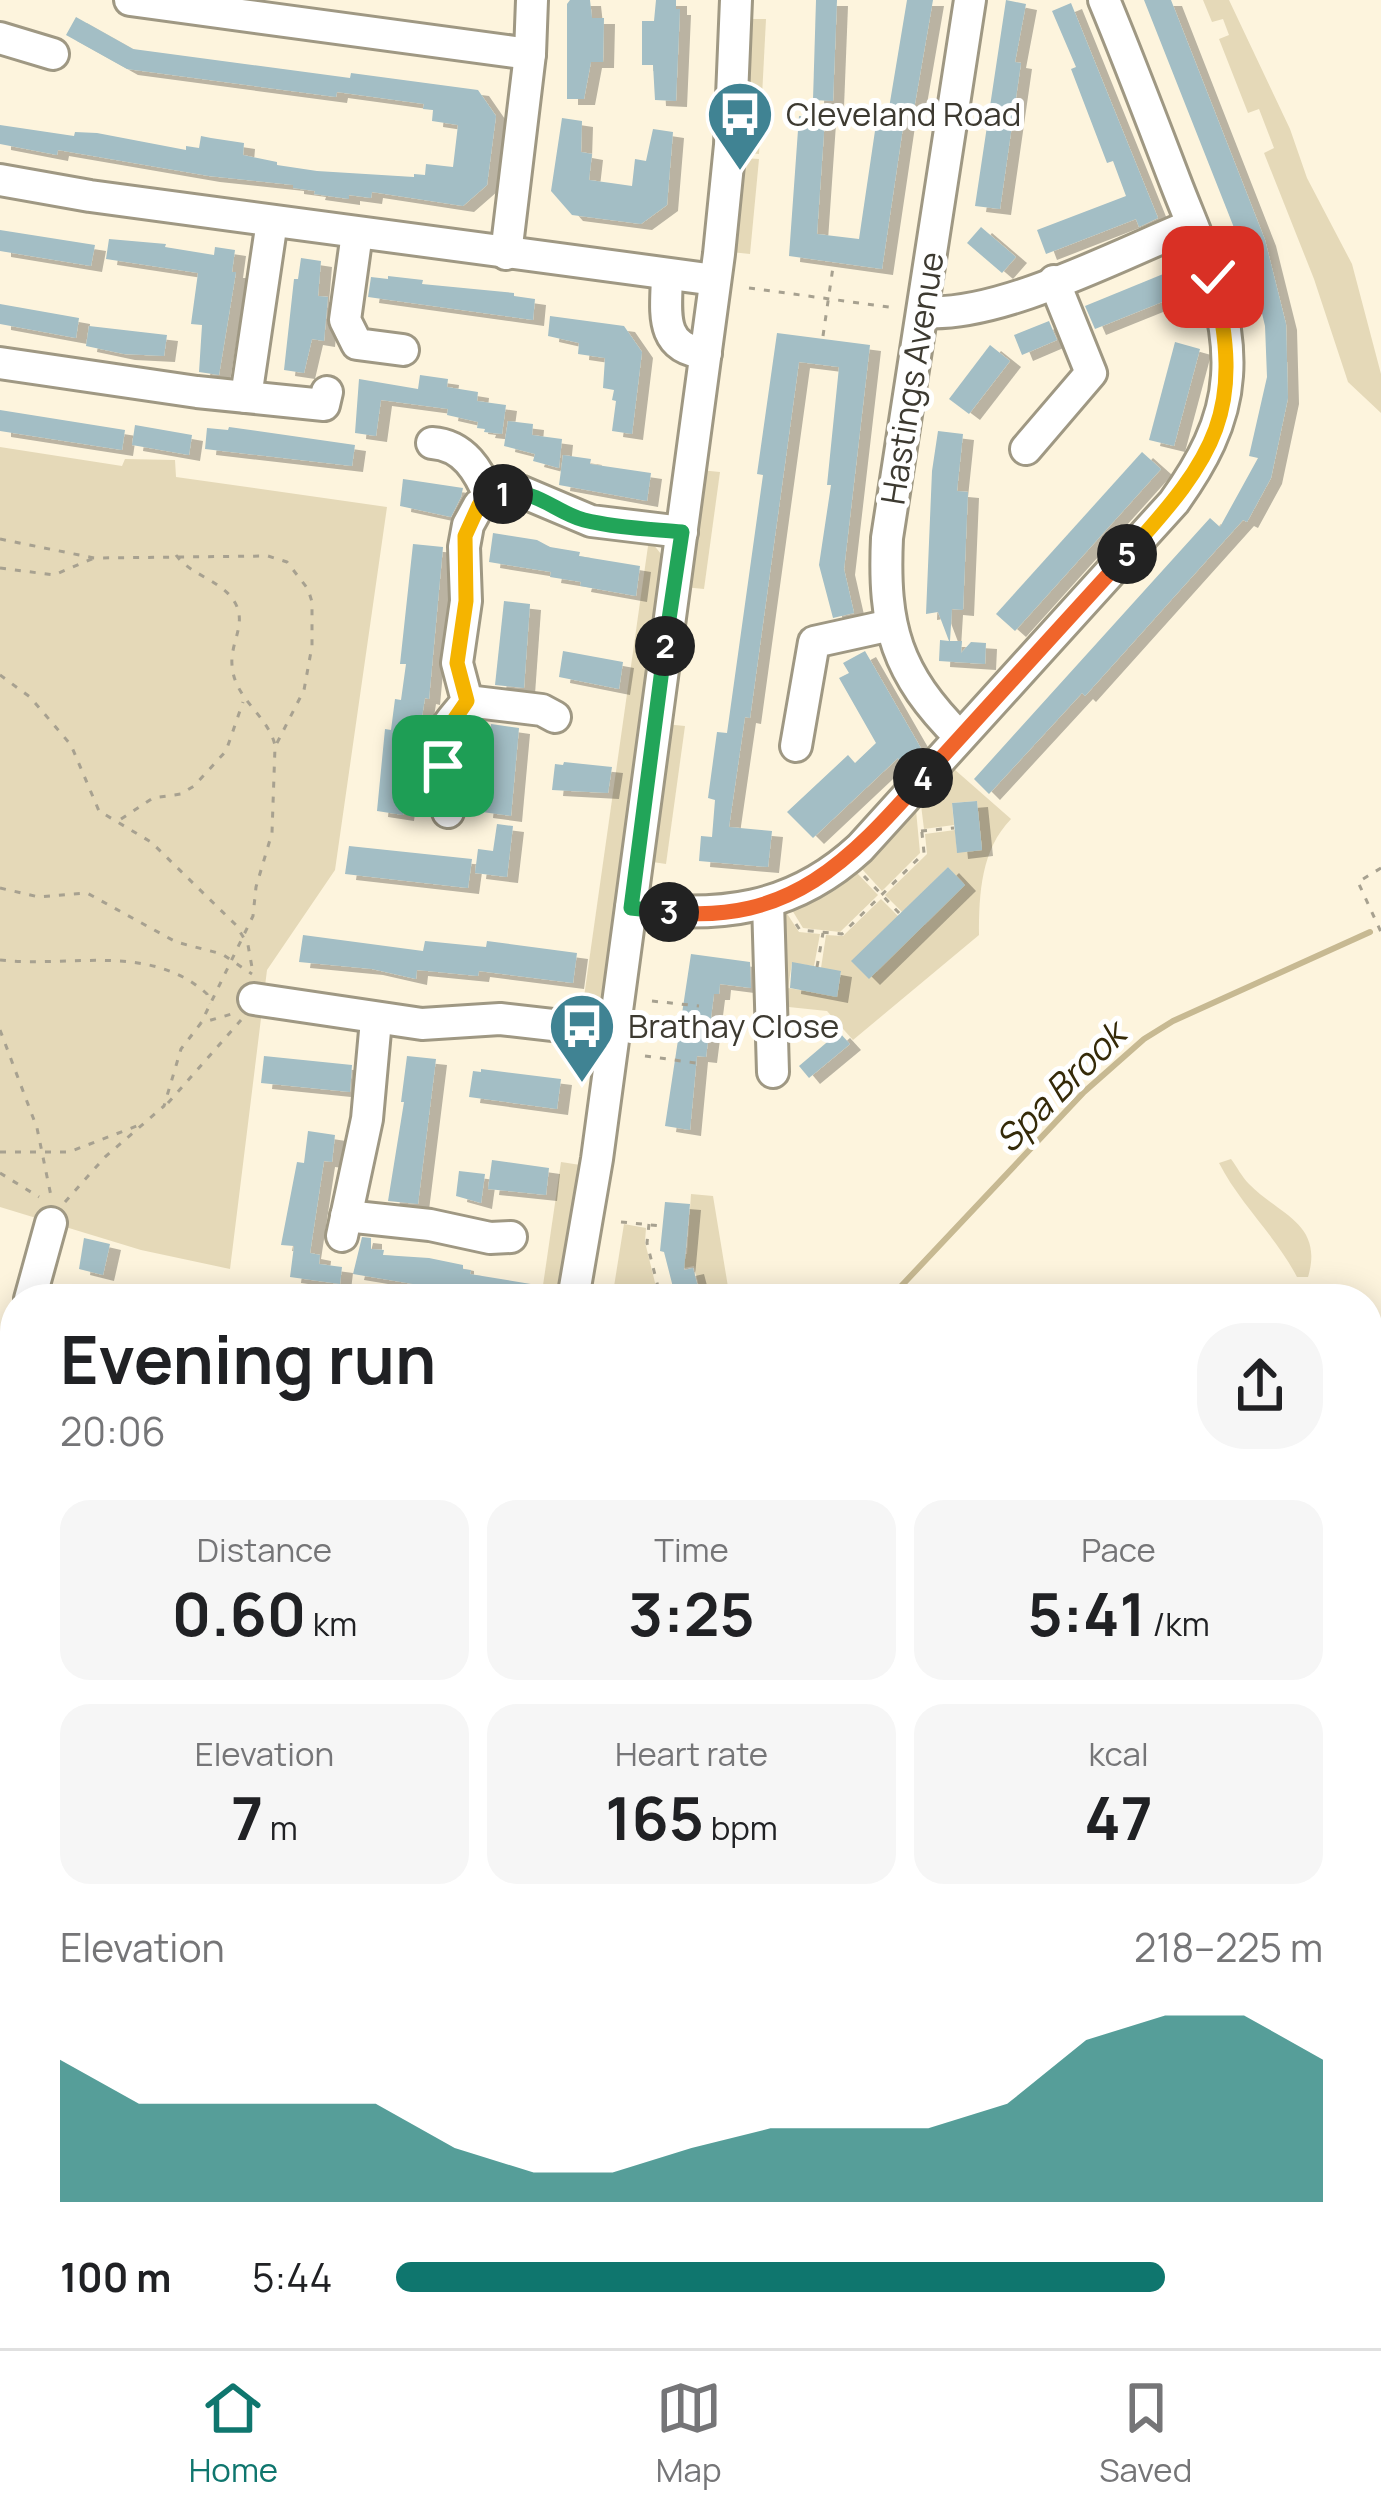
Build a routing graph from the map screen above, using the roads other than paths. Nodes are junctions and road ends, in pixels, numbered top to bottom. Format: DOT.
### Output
graph roads {
  1 [pos="130,0"];
  2 [pos="532,0"];
  3 [pos="736,0"];
  4 [pos="970,0"];
  5 [pos="1104,0"];
  6 [pos="0,38"];
  7 [pos="52,54"];
  8 [pos="530,54"];
  9 [pos="0,180"];
  10 [pos="272,221"];
  11 [pos="1192,225"];
  12 [pos="357,233"];
  13 [pos="506,254"];
  14 [pos="667,276"];
  15 [pos="716,280"];
  16 [pos="1054,281"];
  17 [pos="923,312"];
  18 [pos="403,350"];
  19 [pos="706,353"];
  20 [pos="0,362"];
  21 [pos="327,392"];
  22 [pos="246,397"];
  23 [pos="427,444"];
  24 [pos="1026,449"];
  25 [pos="490,498"];
  26 [pos="682,532"];
  27 [pos="891,625"];
  28 [pos="467,701"];
  29 [pos="555,717"];
  30 [pos="960,737"];
  31 [pos="796,746"];
  32 [pos="448,817"];
  33 [pos="774,900"];
  34 [pos="631,908"];
  35 [pos="266,996"];
  36 [pos="376,1020"];
  37 [pos="614,1032"];
  38 [pos="772,1072"];
  39 [pos="52,1219"];
  40 [pos="514,1235"];
  41 [pos="34,1284"];
  42 [pos="576,1284"];
  1 -- 8 [label="street"];
  2 -- 8 [label="street"];
  3 -- 15 [label="street"];
  4 -- 17 [label="street, Hastings Avenue"];
  5 -- 11 [label="street"];
  6 -- 7 [label="street"];
  8 -- 13 [label="street"];
  9 -- 10 [label="street"];
  10 -- 12 [label="street"];
  10 -- 22 [label="street"];
  11 -- 16 [label="street"];
  11 -- 30 [label="street"];
  12 -- 13 [label="street"];
  12 -- 18 [label="street"];
  13 -- 14 [label="street"];
  14 -- 15 [label="street"];
  14 -- 19 [label="street"];
  15 -- 19 [label="street"];
  16 -- 17 [label="street"];
  16 -- 24 [label="street"];
  17 -- 27 [label="street, Hastings Avenue"];
  19 -- 26 [label="street"];
  20 -- 22 [label="street"];
  21 -- 22 [label="street"];
  23 -- 25 [label="street"];
  25 -- 26 [label="street"];
  25 -- 28 [label="street"];
  26 -- 34 [label="street"];
  27 -- 30 [label="street, Hastings Avenue"];
  27 -- 31 [label="street"];
  28 -- 29 [label="street"];
  28 -- 32 [label="street"];
  30 -- 33 [label="street"];
  33 -- 34 [label="street"];
  33 -- 38 [label="street"];
  34 -- 37 [label="street"];
  35 -- 36 [label="street"];
  36 -- 37 [label="street"];
  36 -- 40 [label="street"];
  37 -- 42 [label="street"];
  39 -- 41 [label="street"];
}
